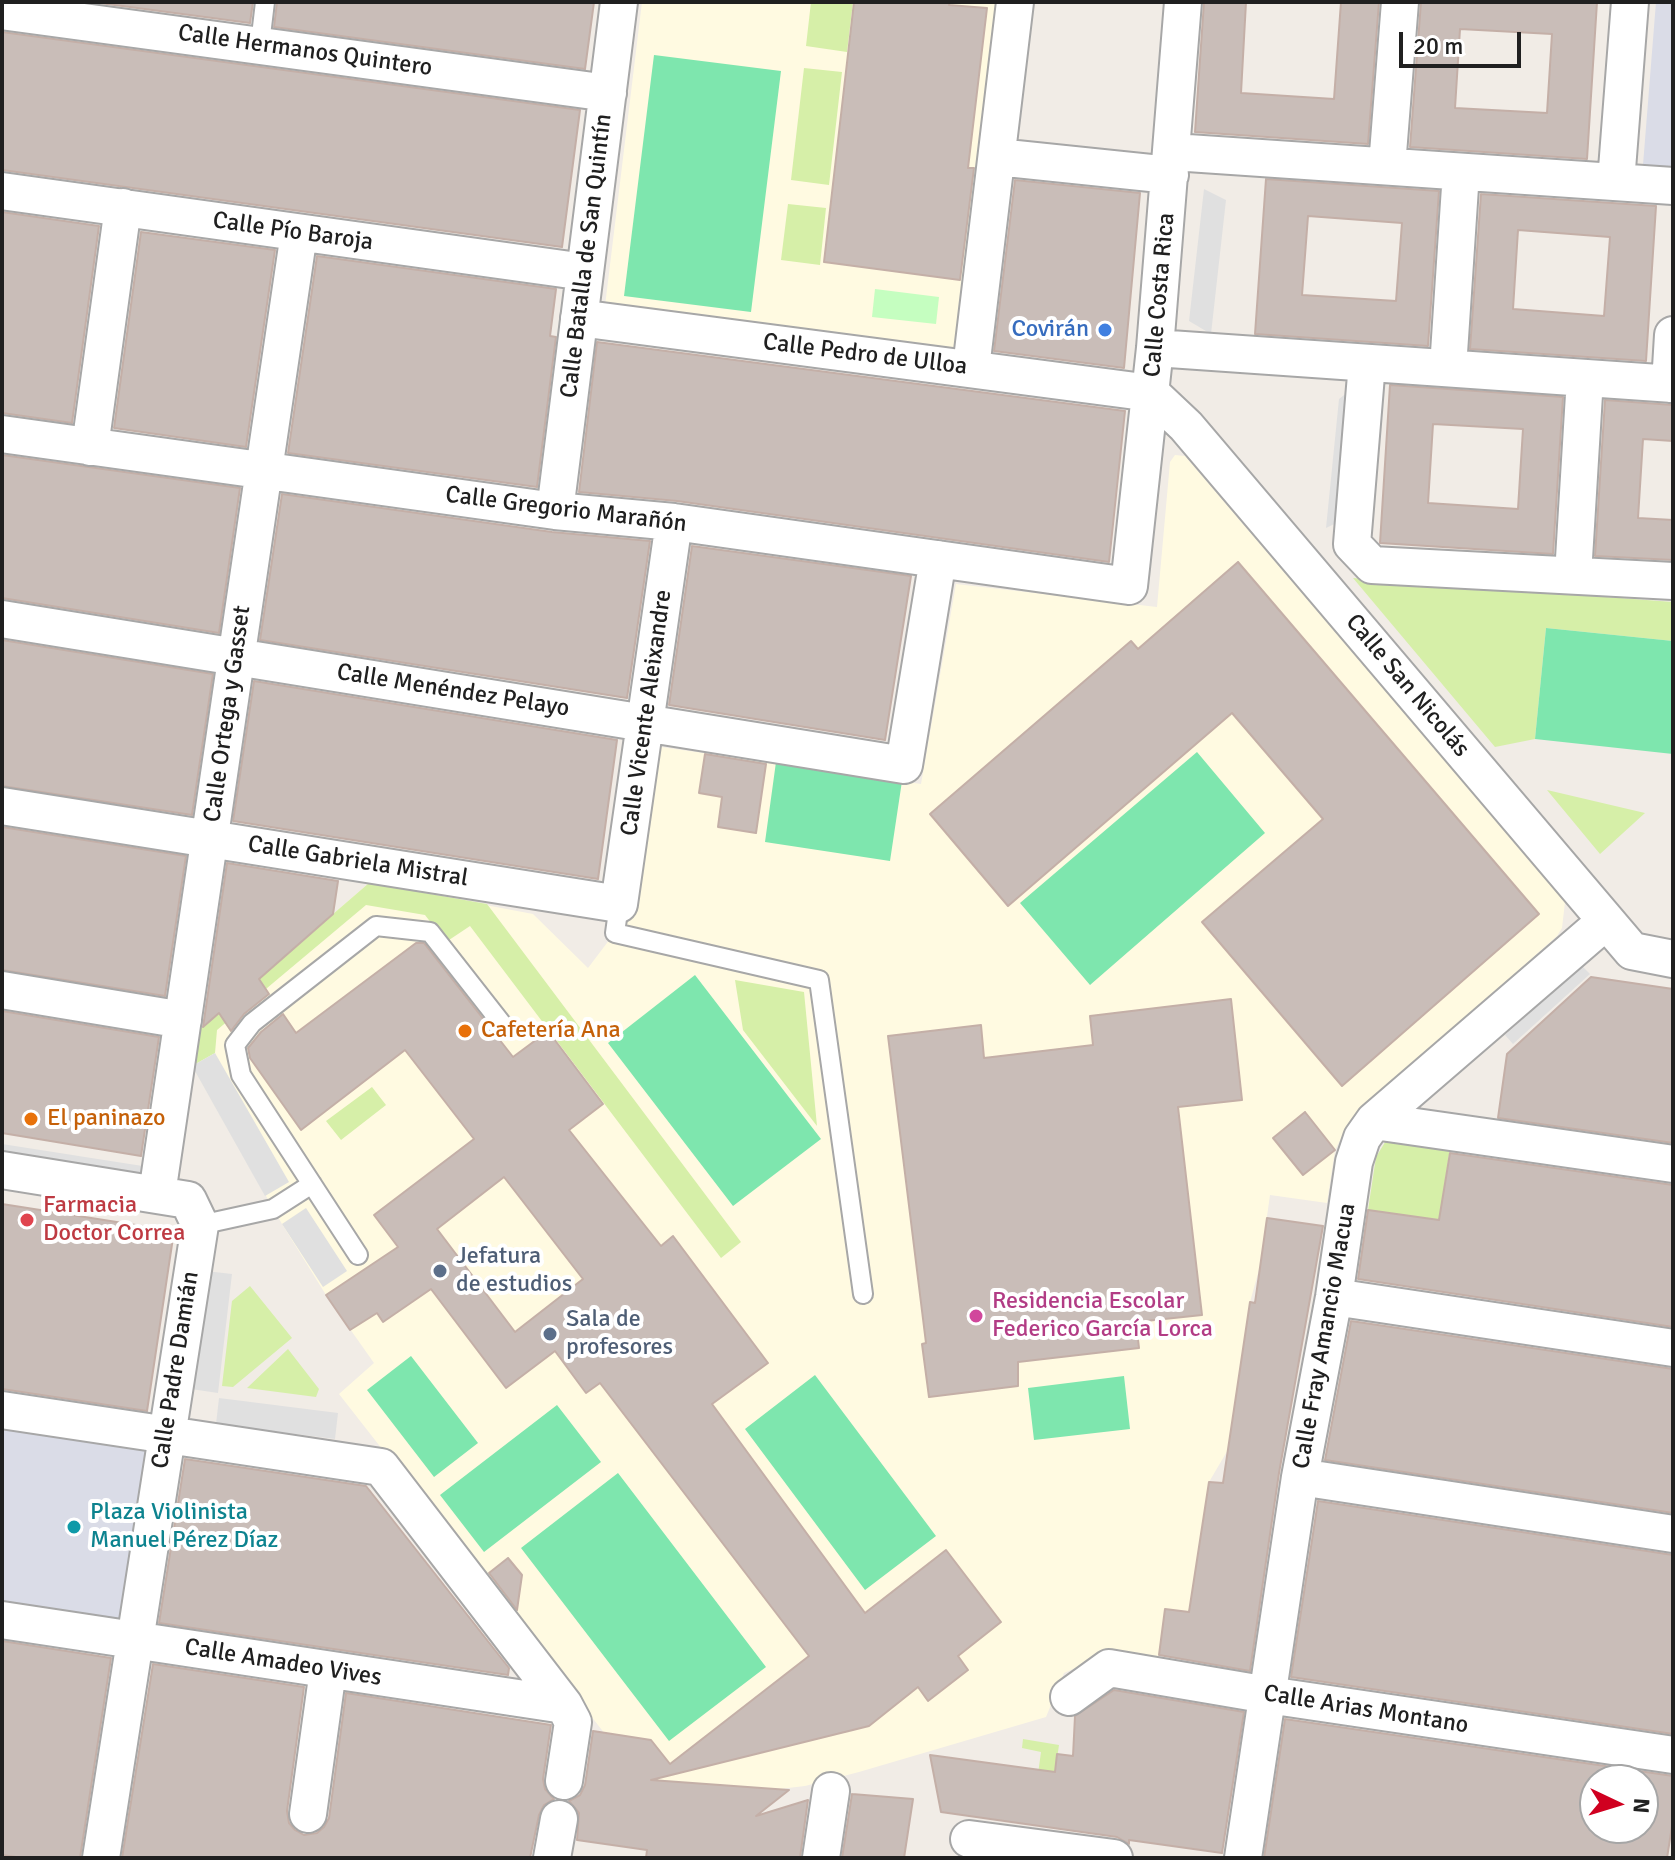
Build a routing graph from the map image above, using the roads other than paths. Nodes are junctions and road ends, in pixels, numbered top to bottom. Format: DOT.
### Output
graph roads {
  1 [pos="265,2"];
  2 [pos="619,2"];
  3 [pos="1015,2"];
  4 [pos="1183,2"];
  5 [pos="1400,2"];
  6 [pos="1630,2"];
  7 [pos="2,11"];
  8 [pos="260,44"];
  9 [pos="608,93"];
  10 [pos="997,157"];
  11 [pos="1172,164"];
  12 [pos="1387,166"];
  13 [pos="1461,172"];
  14 [pos="1616,182"];
  15 [pos="1673,186"];
  16 [pos="2,191"];
  17 [pos="123,207"];
  18 [pos="299,233"];
  19 [pos="585,272"];
  20 [pos="579,318"];
  21 [pos="1673,335"];
  22 [pos="1155,348"];
  23 [pos="1367,363"];
  24 [pos="971,368"];
  25 [pos="1448,368"];
  26 [pos="1585,378"];
  27 [pos="1671,384"];
  28 [pos="1151,393"];
  29 [pos="2,434"];
  30 [pos="90,447"];
  31 [pos="262,471"];
  32 [pos="555,511"];
  33 [pos="674,522"];
  34 [pos="938,559"];
  35 [pos="1573,575"];
  36 [pos="1673,581"];
  37 [pos="1129,586"];
  38 [pos="2,619"];
  39 [pos="237,656"];
  40 [pos="646,721"];
  41 [pos="2,806"];
  42 [pos="210,838"];
  43 [pos="619,904"];
  44 [pos="1606,921"];
  45 [pos="1673,959"];
  46 [pos="2,990"];
  47 [pos="183,1020"];
  48 [pos="506,1029"];
  49 [pos="1374,1121"];
  50 [pos="1673,1164"];
  51 [pos="2,1170"];
  52 [pos="312,1184"];
  53 [pos="157,1194"];
  54 [pos="200,1225"];
  55 [pos="358,1255"];
  56 [pos="863,1294"];
  57 [pos="1334,1297"];
  58 [pos="1673,1348"];
  59 [pos="2,1410"];
  60 [pos="166,1436"];
  61 [pos="1300,1477"];
  62 [pos="1673,1534"];
  63 [pos="2,1620"];
  64 [pos="134,1640"];
  65 [pos="328,1670"];
  66 [pos="1268,1695"];
  67 [pos="1069,1697"];
  68 [pos="564,1705"];
  69 [pos="1673,1755"];
  70 [pos="564,1781"];
  71 [pos="831,1791"];
  72 [pos="308,1814"];
  73 [pos="559,1819"];
  74 [pos="969,1839"];
  75 [pos="557,1857"];
  76 [pos="101,1858"];
  77 [pos="821,1858"];
  78 [pos="1114,1858"];
  79 [pos="1243,1858"];
  1 -- 8 [label="lane"];
  2 -- 9 [label="street, Calle Batalla de San Quintín"];
  3 -- 10 [label="street"];
  4 -- 11 [label="street, Calle Costa Rica"];
  5 -- 12 [label="street"];
  6 -- 14 [label="street"];
  7 -- 8 [label="street, Calle Hermanos Quintero"];
  8 -- 9 [label="street, Calle Hermanos Quintero"];
  9 -- 19 [label="street, Calle Batalla de San Quintín"];
  10 -- 11 [label="street"];
  10 -- 24 [label="street"];
  11 -- 12 [label="street"];
  11 -- 22 [label="street, Calle Costa Rica"];
  12 -- 13 [label="street"];
  13 -- 14 [label="street"];
  13 -- 25 [label="street"];
  14 -- 15 [label="street"];
  16 -- 17 [label="street, Calle Pío Baroja"];
  17 -- 18 [label="street, Calle Pío Baroja"];
  17 -- 30 [label="street"];
  18 -- 19 [label="street, Calle Pío Baroja"];
  18 -- 31 [label="street, Calle Ortega y Gasset"];
  19 -- 20 [label="street, Calle Batalla de San Quintín"];
  20 -- 24 [label="street, Calle Pedro de Ulloa"];
  20 -- 32 [label="street, Calle Batalla de San Quintín"];
  21 -- 27 [label="street"];
  22 -- 23 [label="street"];
  22 -- 28 [label="street, Calle Costa Rica"];
  23 -- 25 [label="street"];
  23 -- 35 [label="street"];
  24 -- 28 [label="street, Calle Pedro de Ulloa"];
  25 -- 26 [label="street"];
  26 -- 27 [label="street"];
  26 -- 35 [label="street"];
  28 -- 37 [label="street, Calle Costa Rica"];
  28 -- 44 [label="street, Calle San Nicolás"];
  29 -- 30 [label="street, Calle Gregorio Marañón"];
  30 -- 31 [label="street, Calle Gregorio Marañón"];
  31 -- 32 [label="street, Calle Gregorio Marañón"];
  31 -- 39 [label="street, Calle Ortega y Gasset"];
  32 -- 33 [label="street, Calle Gregorio Marañón"];
  33 -- 34 [label="street, Calle Gregorio Marañón"];
  33 -- 40 [label="street, Calle Vicente Aleixandre"];
  34 -- 37 [label="street, Calle Gregorio Marañón"];
  34 -- 40 [label="street, Calle Menéndez Pelayo"];
  35 -- 36 [label="street"];
  38 -- 39 [label="street, Calle Menéndez Pelayo"];
  39 -- 40 [label="street, Calle Menéndez Pelayo"];
  39 -- 42 [label="street, Calle Ortega y Gasset"];
  40 -- 43 [label="street, Calle Vicente Aleixandre"];
  41 -- 42 [label="street, Calle Gabriela Mistral"];
  42 -- 43 [label="street, Calle Gabriela Mistral"];
  42 -- 47 [label="street, Calle Ortega y Gasset"];
  43 -- 56 [label="lane"];
  44 -- 45 [label="street, Calle San Nicolás"];
  44 -- 49 [label="street, Calle Fray Amancio Macua"];
  46 -- 47 [label="street"];
  47 -- 53 [label="street, Calle Ortega y Gasset"];
  48 -- 52 [label="lane"];
  49 -- 50 [label="street"];
  49 -- 57 [label="street, Calle Fray Amancio Macua"];
  51 -- 53 [label="street"];
  52 -- 54 [label="lane"];
  52 -- 55 [label="lane"];
  53 -- 54 [label="street"];
  54 -- 60 [label="street, Calle Padre Damián"];
  57 -- 58 [label="street"];
  57 -- 61 [label="street, Calle Fray Amancio Macua"];
  59 -- 60 [label="street"];
  60 -- 64 [label="street, Calle Padre Damián"];
  60 -- 68 [label="street"];
  61 -- 62 [label="street"];
  61 -- 66 [label="street, Calle Fray Amancio Macua"];
  63 -- 64 [label="street, Calle Amadeo Vives"];
  64 -- 65 [label="street, Calle Amadeo Vives"];
  64 -- 76 [label="street, Calle Padre Damián"];
  65 -- 68 [label="street, Calle Amadeo Vives"];
  65 -- 72 [label="street"];
  66 -- 67 [label="street, Calle Arias Montano"];
  66 -- 69 [label="street, Calle Arias Montano"];
  66 -- 79 [label="street, Calle Fray Amancio Macua"];
  68 -- 70 [label="street"];
  71 -- 77 [label="street"];
  73 -- 75 [label="street"];
  74 -- 78 [label="street"];
}
